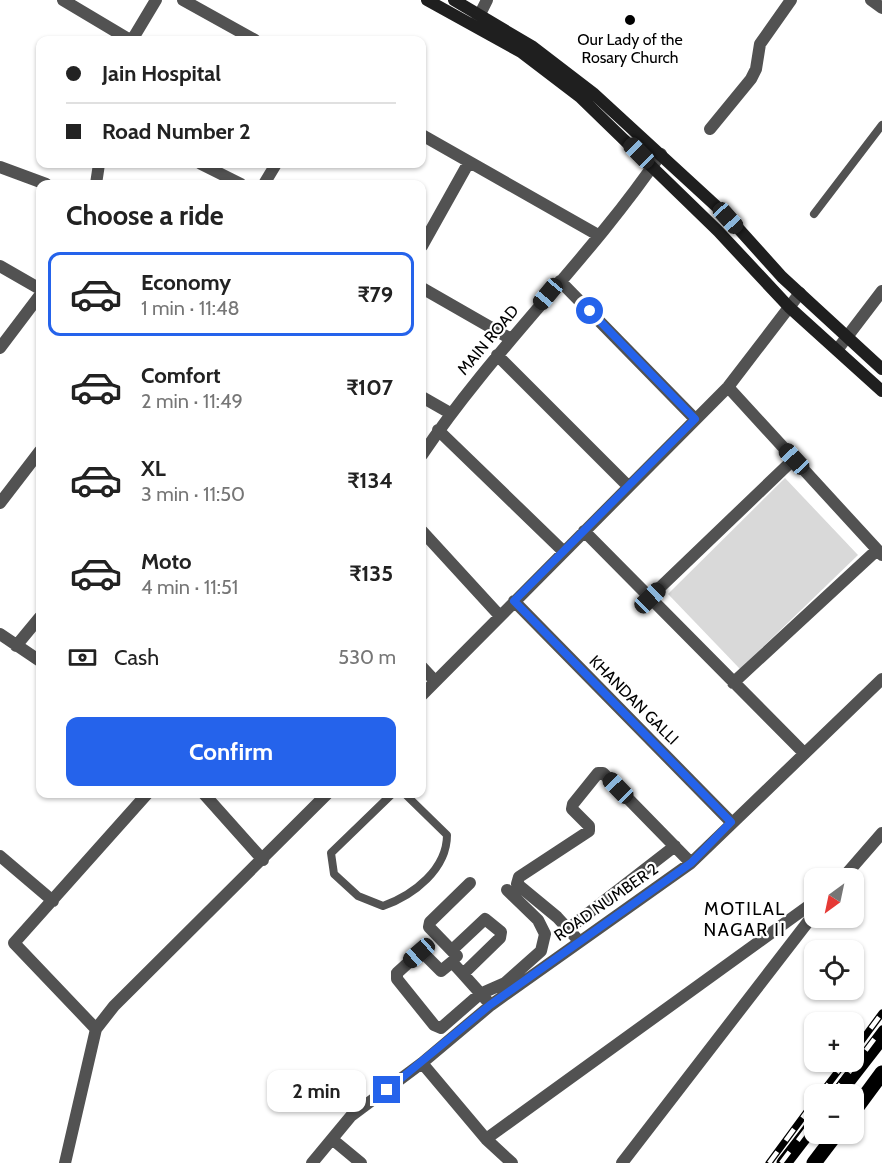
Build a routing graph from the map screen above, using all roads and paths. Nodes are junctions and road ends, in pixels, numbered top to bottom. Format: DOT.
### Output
graph roads {
  1 [pos="63,0"];
  2 [pos="156,0"];
  3 [pos="183,0"];
  4 [pos="427,0"];
  5 [pos="453,0"];
  6 [pos="487,0"];
  7 [pos="791,0"];
  8 [pos="871,0"];
  9 [pos="882,8"];
  10 [pos="477,20"];
  11 [pos="124,36"];
  12 [pos="134,36"];
  13 [pos="248,36"];
  14 [pos="882,125"];
  15 [pos="710,129"];
  16 [pos="426,137"];
  17 [pos="661,154"];
  18 [pos="469,162"];
  19 [pos="652,166"];
  20 [pos="0,167"];
  21 [pos="209,168"];
  22 [pos="36,180"];
  23 [pos="232,180"];
  24 [pos="814,214"];
  25 [pos="598,235"];
  26 [pos="426,239"];
  27 [pos="0,266"];
  28 [pos="560,281"];
  29 [pos="36,287"];
  30 [pos="426,290"];
  31 [pos="882,291"];
  32 [pos="800,293"];
  33 [pos="36,301"];
  34 [pos="789,306"];
  35 [pos="848,337"];
  36 [pos="511,339"];
  37 [pos="0,348"];
  38 [pos="837,350"];
  39 [pos="497,355"];
  40 [pos="882,369"];
  41 [pos="728,387"];
  42 [pos="882,391"];
  43 [pos="426,399"];
  44 [pos="450,413"];
  45 [pos="695,419"];
  46 [pos="438,430"];
  47 [pos="426,449"];
  48 [pos="36,456"];
  49 [pos="794,459"];
  50 [pos="628,486"];
  51 [pos="0,503"];
  52 [pos="584,531"];
  53 [pos="426,535"];
  54 [pos="563,551"];
  55 [pos="880,552"];
  56 [pos="650,598"];
  57 [pos="514,601"];
  58 [pos="500,615"];
  59 [pos="36,622"];
  60 [pos="0,634"];
  61 [pos="16,646"];
  62 [pos="36,658"];
  63 [pos="426,671"];
  64 [pos="435,681"];
  65 [pos="733,682"];
  66 [pos="881,683"];
  67 [pos="426,690"];
  68 [pos="804,753"];
  69 [pos="143,798"];
  70 [pos="208,798"];
  71 [pos="323,798"];
  72 [pos="388,798"];
  73 [pos="409,798"];
  74 [pos="731,822"];
  75 [pos="882,833"];
  76 [pos="675,846"];
  77 [pos="0,856"];
  78 [pos="263,860"];
  79 [pos="691,863"];
  80 [pos="852,868"];
  81 [pos="470,883"];
  82 [pos="507,890"];
  83 [pos="53,901"];
  84 [pos="804,909"];
  85 [pos="804,927"];
  86 [pos="568,929"];
  87 [pos="579,941"];
  88 [pos="452,956"];
  89 [pos="463,974"];
  90 [pos="480,994"];
  91 [pos="490,1005"];
  92 [pos="96,1029"];
  93 [pos="882,1037"];
  94 [pos="422,1063"];
  95 [pos="882,1073"];
  96 [pos="846,1084"];
  97 [pos="864,1097"];
  98 [pos="804,1137"];
  99 [pos="332,1139"];
  100 [pos="486,1139"];
  101 [pos="828,1144"];
  102 [pos="65,1163"];
  103 [pos="312,1163"];
  104 [pos="361,1163"];
  105 [pos="512,1163"];
  106 [pos="622,1163"];
  107 [pos="784,1163"];
  108 [pos="814,1163"];
  1 -- 11 [label="street"];
  2 -- 12 [label="street"];
  3 -- 13 [label="street"];
  4 -- 10 [label="main road"];
  5 -- 10 [label="main road"];
  6 -- 10 [label="street"];
  7 -- 15 [label="street"];
  8 -- 9 [label="street"];
  10 -- 17 [label="main road"];
  10 -- 19 [label="main road"];
  14 -- 24 [label="lane"];
  16 -- 18 [label="street"];
  17 -- 19 [label="street, MAIN ROAD"];
  17 -- 32 [label="main road"];
  18 -- 25 [label="street"];
  18 -- 26 [label="street"];
  19 -- 25 [label="street, MAIN ROAD"];
  19 -- 34 [label="main road"];
  20 -- 22 [label="street"];
  21 -- 23 [label="street"];
  25 -- 28 [label="street, MAIN ROAD"];
  27 -- 29 [label="street"];
  28 -- 36 [label="street, MAIN ROAD"];
  28 -- 45 [label="street"];
  30 -- 36 [label="street"];
  31 -- 35 [label="street"];
  32 -- 34 [label="street"];
  32 -- 35 [label="main road"];
  33 -- 37 [label="street"];
  34 -- 38 [label="main road"];
  34 -- 41 [label="street"];
  35 -- 38 [label="street"];
  35 -- 40 [label="main road"];
  36 -- 39 [label="street, MAIN ROAD"];
  38 -- 42 [label="main road"];
  39 -- 44 [label="street, MAIN ROAD"];
  39 -- 50 [label="street"];
  41 -- 45 [label="street"];
  41 -- 49 [label="street"];
  43 -- 44 [label="street"];
  44 -- 46 [label="street, MAIN ROAD"];
  45 -- 50 [label="street"];
  46 -- 47 [label="street, MAIN ROAD"];
  46 -- 54 [label="street"];
  48 -- 51 [label="street"];
  49 -- 55 [label="street"];
  49 -- 56 [label="street"];
  50 -- 52 [label="street"];
  52 -- 54 [label="street"];
  52 -- 56 [label="street"];
  53 -- 58 [label="street"];
  54 -- 57 [label="street"];
  55 -- 65 [label="street"];
  56 -- 65 [label="street"];
  57 -- 58 [label="street"];
  57 -- 74 [label="street, KHANDAN GALLI"];
  58 -- 64 [label="street"];
  59 -- 61 [label="street"];
  60 -- 61 [label="street"];
  61 -- 62 [label="street"];
  63 -- 64 [label="street"];
  64 -- 67 [label="street"];
  65 -- 68 [label="street"];
  66 -- 68 [label="street, ROAD NUMBER 2"];
  68 -- 74 [label="street, ROAD NUMBER 2"];
  69 -- 83 [label="street"];
  70 -- 78 [label="street"];
  71 -- 78 [label="street"];
  72 -- 73 [label="lane"];
  74 -- 79 [label="street, ROAD NUMBER 2"];
  75 -- 80 [label="street"];
  76 -- 79 [label="street"];
  76 -- 86 [label="street"];
  76 -- 86 [label="street"];
  77 -- 83 [label="street"];
  78 -- 92 [label="street"];
  79 -- 87 [label="street, ROAD NUMBER 2"];
  81 -- 88 [label="street"];
  82 -- 90 [label="street"];
  83 -- 92 [label="street"];
  84 -- 100 [label="street"];
  85 -- 106 [label="street"];
  86 -- 87 [label="street"];
  87 -- 91 [label="street, ROAD NUMBER 2"];
  88 -- 89 [label="street"];
  88 -- 89 [label="street"];
  88 -- 90 [label="street"];
  89 -- 90 [label="street"];
  90 -- 91 [label="street"];
  91 -- 94 [label="street, ROAD NUMBER 2"];
  92 -- 102 [label="street"];
  93 -- 96 [label="main road"];
  94 -- 99 [label="street, ROAD NUMBER 2"];
  94 -- 100 [label="street"];
  95 -- 97 [label="main road"];
  98 -- 107 [label="main road"];
  99 -- 103 [label="street, ROAD NUMBER 2"];
  99 -- 104 [label="street"];
  100 -- 105 [label="street"];
  101 -- 108 [label="main road"];
}
